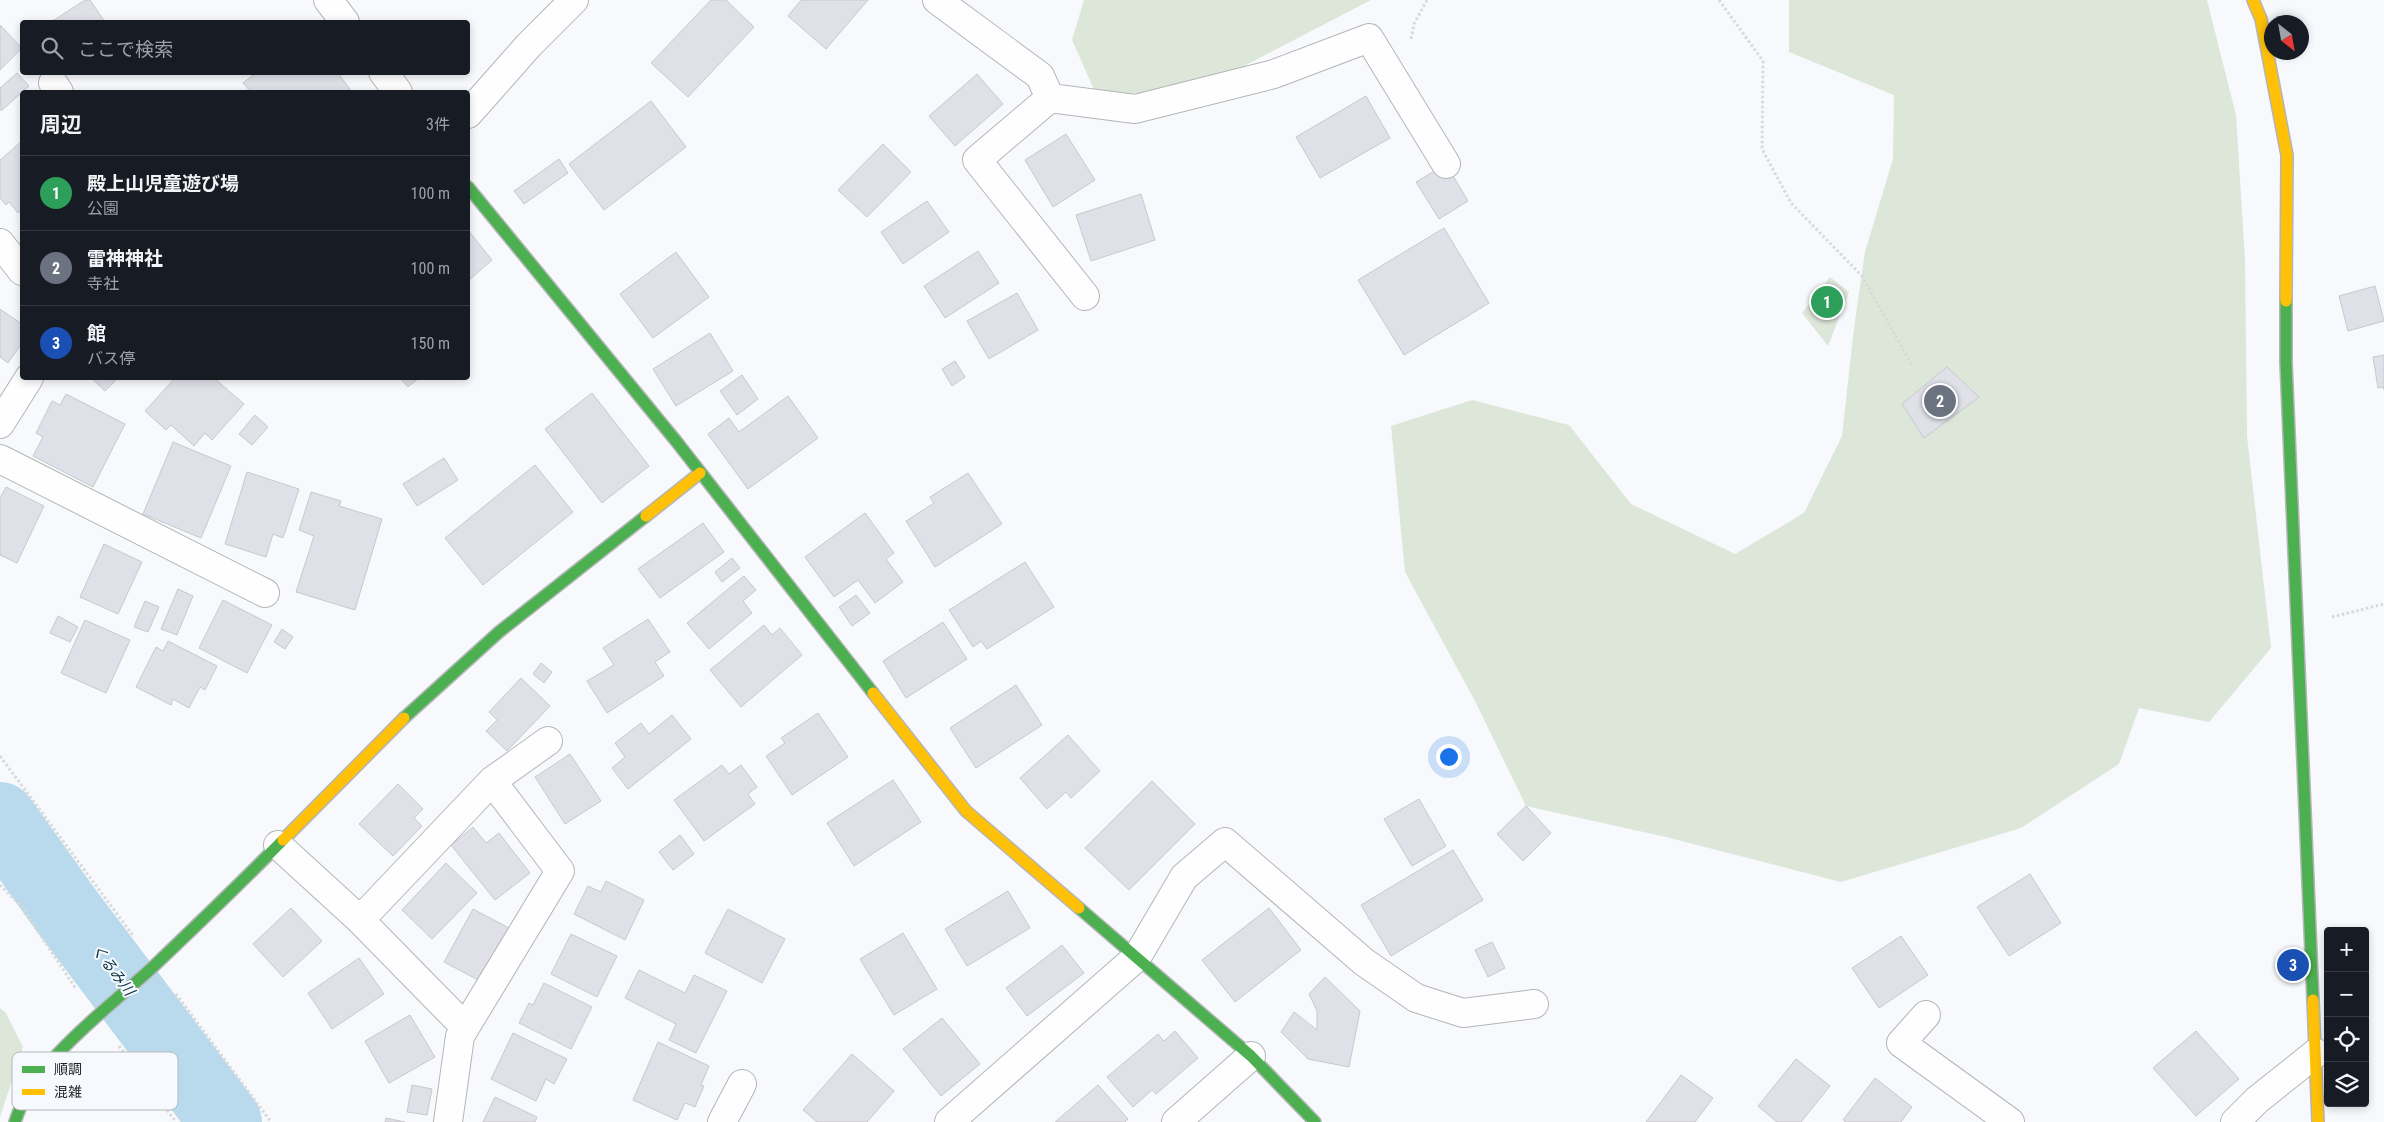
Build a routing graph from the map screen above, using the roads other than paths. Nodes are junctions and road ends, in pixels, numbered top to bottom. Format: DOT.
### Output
graph roads {
  1 [pos="328,0"];
  2 [pos="574,0"];
  3 [pos="937,0"];
  4 [pos="2253,0"];
  5 [pos="343,20"];
  6 [pos="1050,98"];
  7 [pos="470,112"];
  8 [pos="1446,164"];
  9 [pos="470,189"];
  10 [pos="0,243"];
  11 [pos="20,268"];
  12 [pos="1085,296"];
  13 [pos="28,380"];
  14 [pos="0,424"];
  15 [pos="0,459"];
  16 [pos="700,472"];
  17 [pos="266,593"];
  18 [pos="548,741"];
  19 [pos="492,781"];
  20 [pos="278,845"];
  21 [pos="360,920"];
  22 [pos="1137,957"];
  23 [pos="1534,1004"];
  24 [pos="1926,1015"];
  25 [pos="465,1027"];
  26 [pos="60,1052"];
  27 [pos="2316,1053"];
  28 [pos="1251,1056"];
  29 [pos="742,1084"];
  30 [pos="19,1110"];
  31 [pos="15,1122"];
  32 [pos="448,1122"];
  33 [pos="722,1122"];
  34 [pos="950,1122"];
  35 [pos="1176,1122"];
  36 [pos="1315,1122"];
  37 [pos="2010,1122"];
  38 [pos="2235,1122"];
  39 [pos="2318,1122"];
  1 -- 5 [label="street"];
  2 -- 7 [label="street"];
  3 -- 6 [label="street"];
  4 -- 27 [label="street"];
  6 -- 8 [label="street"];
  6 -- 12 [label="street"];
  9 -- 16 [label="street"];
  10 -- 11 [label="street"];
  13 -- 14 [label="street"];
  15 -- 17 [label="street"];
  16 -- 20 [label="street"];
  16 -- 22 [label="street"];
  18 -- 19 [label="street"];
  19 -- 21 [label="street"];
  19 -- 25 [label="street"];
  20 -- 21 [label="street"];
  20 -- 26 [label="street"];
  21 -- 25 [label="street"];
  22 -- 23 [label="street"];
  22 -- 28 [label="street"];
  22 -- 34 [label="street"];
  24 -- 37 [label="street"];
  25 -- 32 [label="street"];
  27 -- 38 [label="street"];
  27 -- 39 [label="street"];
  28 -- 35 [label="street"];
  28 -- 36 [label="street"];
  29 -- 33 [label="street"];
  30 -- 31 [label="street"];
}
